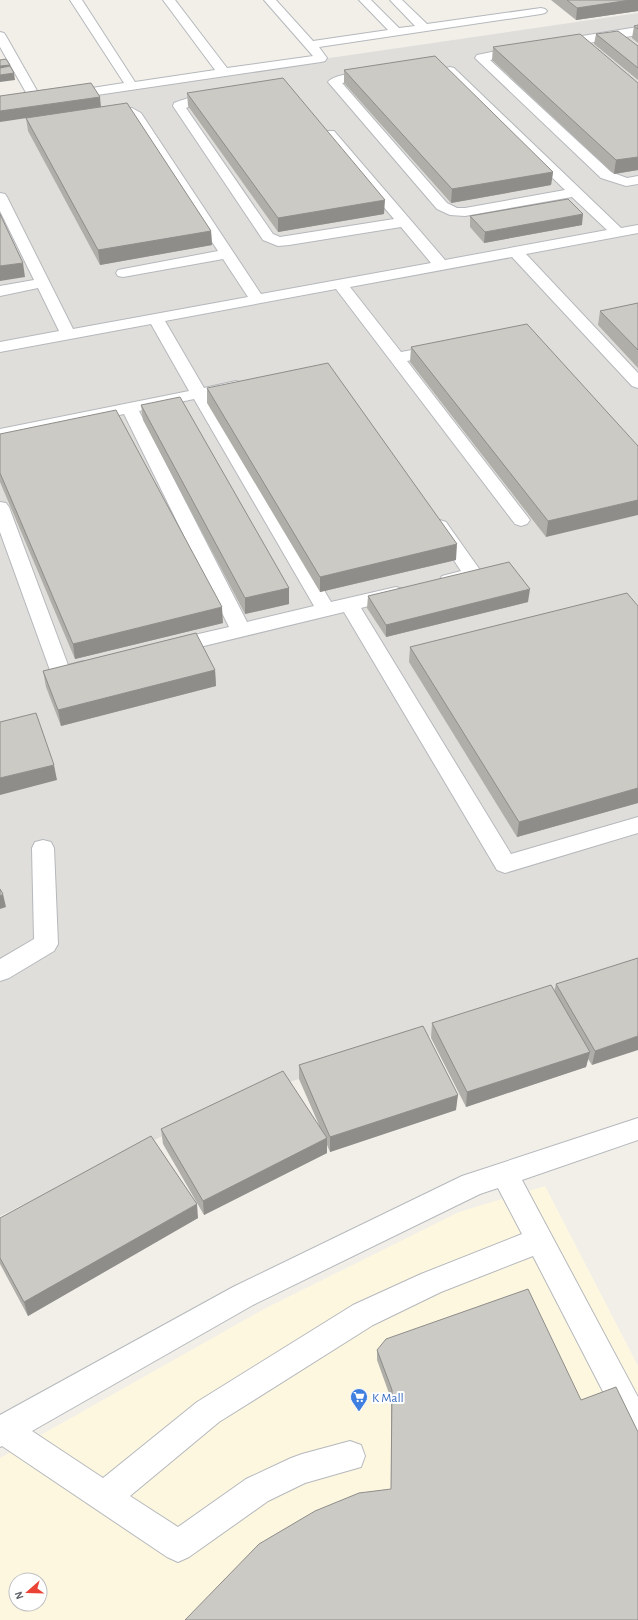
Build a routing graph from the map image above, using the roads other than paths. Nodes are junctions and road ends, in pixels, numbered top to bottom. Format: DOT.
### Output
graph roads {
  1 [pos="76,0"];
  2 [pos="169,0"];
  3 [pos="270,0"];
  4 [pos="365,0"];
  5 [pos="396,0"];
  6 [pos="498,5"];
  7 [pos="541,11"];
  8 [pos="509,16"];
  9 [pos="424,28"];
  10 [pos="638,31"];
  11 [pos="396,32"];
  12 [pos="620,34"];
  13 [pos="0,36"];
  14 [pos="582,40"];
  15 [pos="632,43"];
  16 [pos="310,45"];
  17 [pos="593,50"];
  18 [pos="5,54"];
  19 [pos="437,66"];
  20 [pos="224,73"];
  21 [pos="385,73"];
  22 [pos="132,86"];
  23 [pos="225,96"];
  24 [pos="113,112"];
  25 [pos="322,125"];
  26 [pos="638,180"];
  27 [pos="575,192"];
  28 [pos="0,197"];
  29 [pos="404,222"];
  30 [pos="638,229"];
  31 [pos="618,233"];
  32 [pos="516,252"];
  33 [pos="228,254"];
  34 [pos="441,265"];
  35 [pos="123,273"];
  36 [pos="42,283"];
  37 [pos="340,284"];
  38 [pos="0,291"];
  39 [pos="257,300"];
  40 [pos="155,318"];
  41 [pos="68,334"];
  42 [pos="0,347"];
  43 [pos="451,348"];
  44 [pos="397,358"];
  45 [pos="253,383"];
  46 [pos="638,383"];
  47 [pos="199,394"];
  48 [pos="129,408"];
  49 [pos="0,434"];
  50 [pos="0,507"];
  51 [pos="429,510"];
  52 [pos="521,520"];
  53 [pos="349,604"];
  54 [pos="326,610"];
  55 [pos="241,630"];
  56 [pos="151,652"];
  57 [pos="98,664"];
  58 [pos="638,825"];
  59 [pos="43,848"];
  60 [pos="0,971"];
  61 [pos="638,1129"];
  62 [pos="506,1174"];
  63 [pos="540,1240"];
  64 [pos="638,1427"];
  65 [pos="2,1431"];
  66 [pos="350,1456"];
  67 [pos="105,1496"];
  1 -- 22 [label="street"];
  2 -- 20 [label="street"];
  3 -- 16 [label="street"];
  4 -- 11 [label="street"];
  5 -- 9 [label="street"];
  6 -- 8 [label="street"];
  7 -- 8 [label="street"];
  8 -- 9 [label="street"];
  9 -- 11 [label="street"];
  10 -- 12 [label="street"];
  11 -- 16 [label="street"];
  12 -- 14 [label="street"];
  12 -- 15 [label="street"];
  13 -- 18 [label="street"];
  14 -- 17 [label="street"];
  14 -- 26 [label="street"];
  16 -- 20 [label="street"];
  18 -- 22 [label="street"];
  19 -- 27 [label="street"];
  20 -- 22 [label="street"];
  21 -- 27 [label="street"];
  23 -- 29 [label="street"];
  24 -- 33 [label="street"];
  25 -- 29 [label="street"];
  27 -- 31 [label="street"];
  28 -- 36 [label="street"];
  29 -- 34 [label="street"];
  30 -- 31 [label="street"];
  31 -- 32 [label="street"];
  32 -- 34 [label="street"];
  32 -- 46 [label="street"];
  33 -- 35 [label="street"];
  33 -- 39 [label="street"];
  34 -- 37 [label="street"];
  36 -- 38 [label="street"];
  36 -- 41 [label="street"];
  37 -- 39 [label="street"];
  37 -- 44 [label="street"];
  39 -- 40 [label="street"];
  40 -- 41 [label="street"];
  40 -- 47 [label="street"];
  41 -- 42 [label="street"];
  43 -- 44 [label="street"];
  44 -- 52 [label="street"];
  45 -- 47 [label="street"];
  47 -- 48 [label="street"];
  47 -- 54 [label="street"];
  48 -- 49 [label="street"];
  48 -- 55 [label="street"];
  50 -- 57 [label="street"];
  51 -- 53 [label="street"];
  53 -- 54 [label="street"];
  53 -- 58 [label="street"];
  54 -- 55 [label="street"];
  55 -- 56 [label="street"];
  59 -- 60 [label="street"];
  61 -- 62 [label="street"];
  62 -- 63 [label="street"];
  62 -- 65 [label="street"];
  63 -- 64 [label="street"];
  63 -- 67 [label="street"];
  65 -- 67 [label="street"];
  66 -- 67 [label="street"];
}
